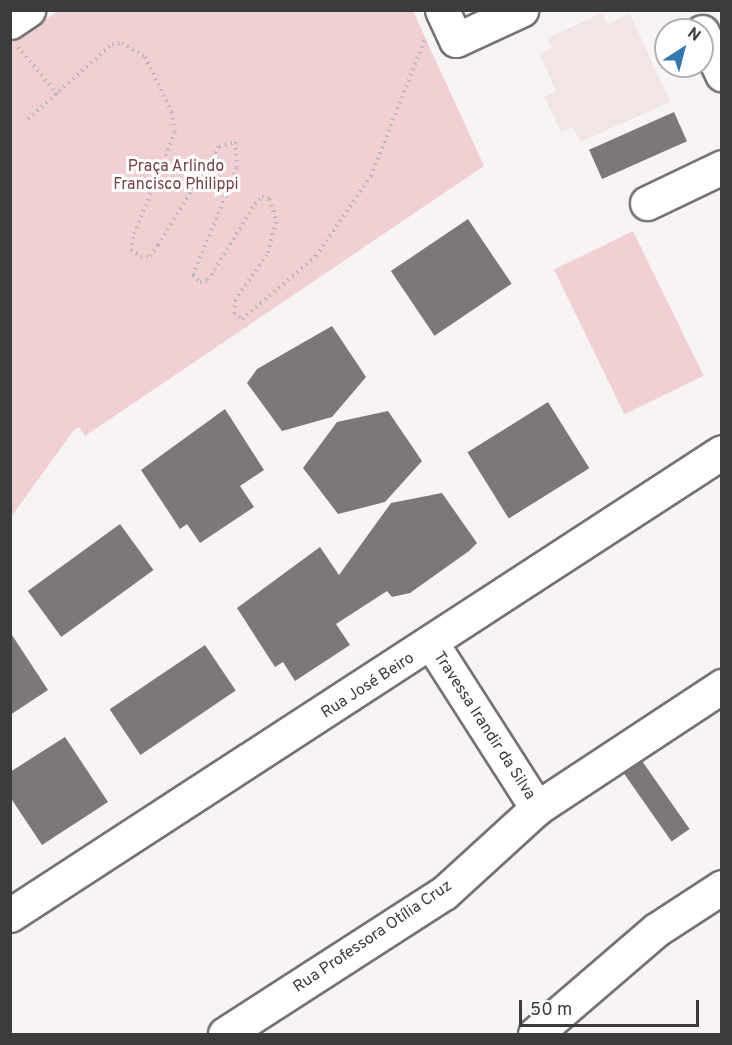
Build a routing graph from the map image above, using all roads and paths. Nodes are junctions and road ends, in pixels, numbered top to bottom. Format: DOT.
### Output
graph roads {
  1 [pos="28,10"];
  2 [pos="521,10"];
  3 [pos="442,28"];
  4 [pos="12,32"];
  5 [pos="714,58"];
  6 [pos="722,74"];
  7 [pos="58,95"];
  8 [pos="27,119"];
  9 [pos="722,167"];
  10 [pos="647,203"];
  11 [pos="722,452"];
  12 [pos="432,644"];
  13 [pos="722,686"];
  14 [pos="537,808"];
  15 [pos="722,887"];
  16 [pos="10,915"];
  17 [pos="225,1035"];
  18 [pos="535,1035"];
  1 -- 4 [label="street"];
  2 -- 3 [label="street"];
  3 -- 7 [label="path"];
  4 -- 7 [label="path"];
  5 -- 6 [label="street"];
  7 -- 8 [label="path"];
  9 -- 10 [label="street"];
  11 -- 12 [label="street, Rua José Beiro"];
  12 -- 14 [label="street, Travessa Irandir da Silva"];
  12 -- 16 [label="street, Rua José Beiro"];
  13 -- 14 [label="street, Rua Professora Otília Cruz"];
  14 -- 17 [label="street, Rua Professora Otília Cruz"];
  15 -- 18 [label="street"];
}
